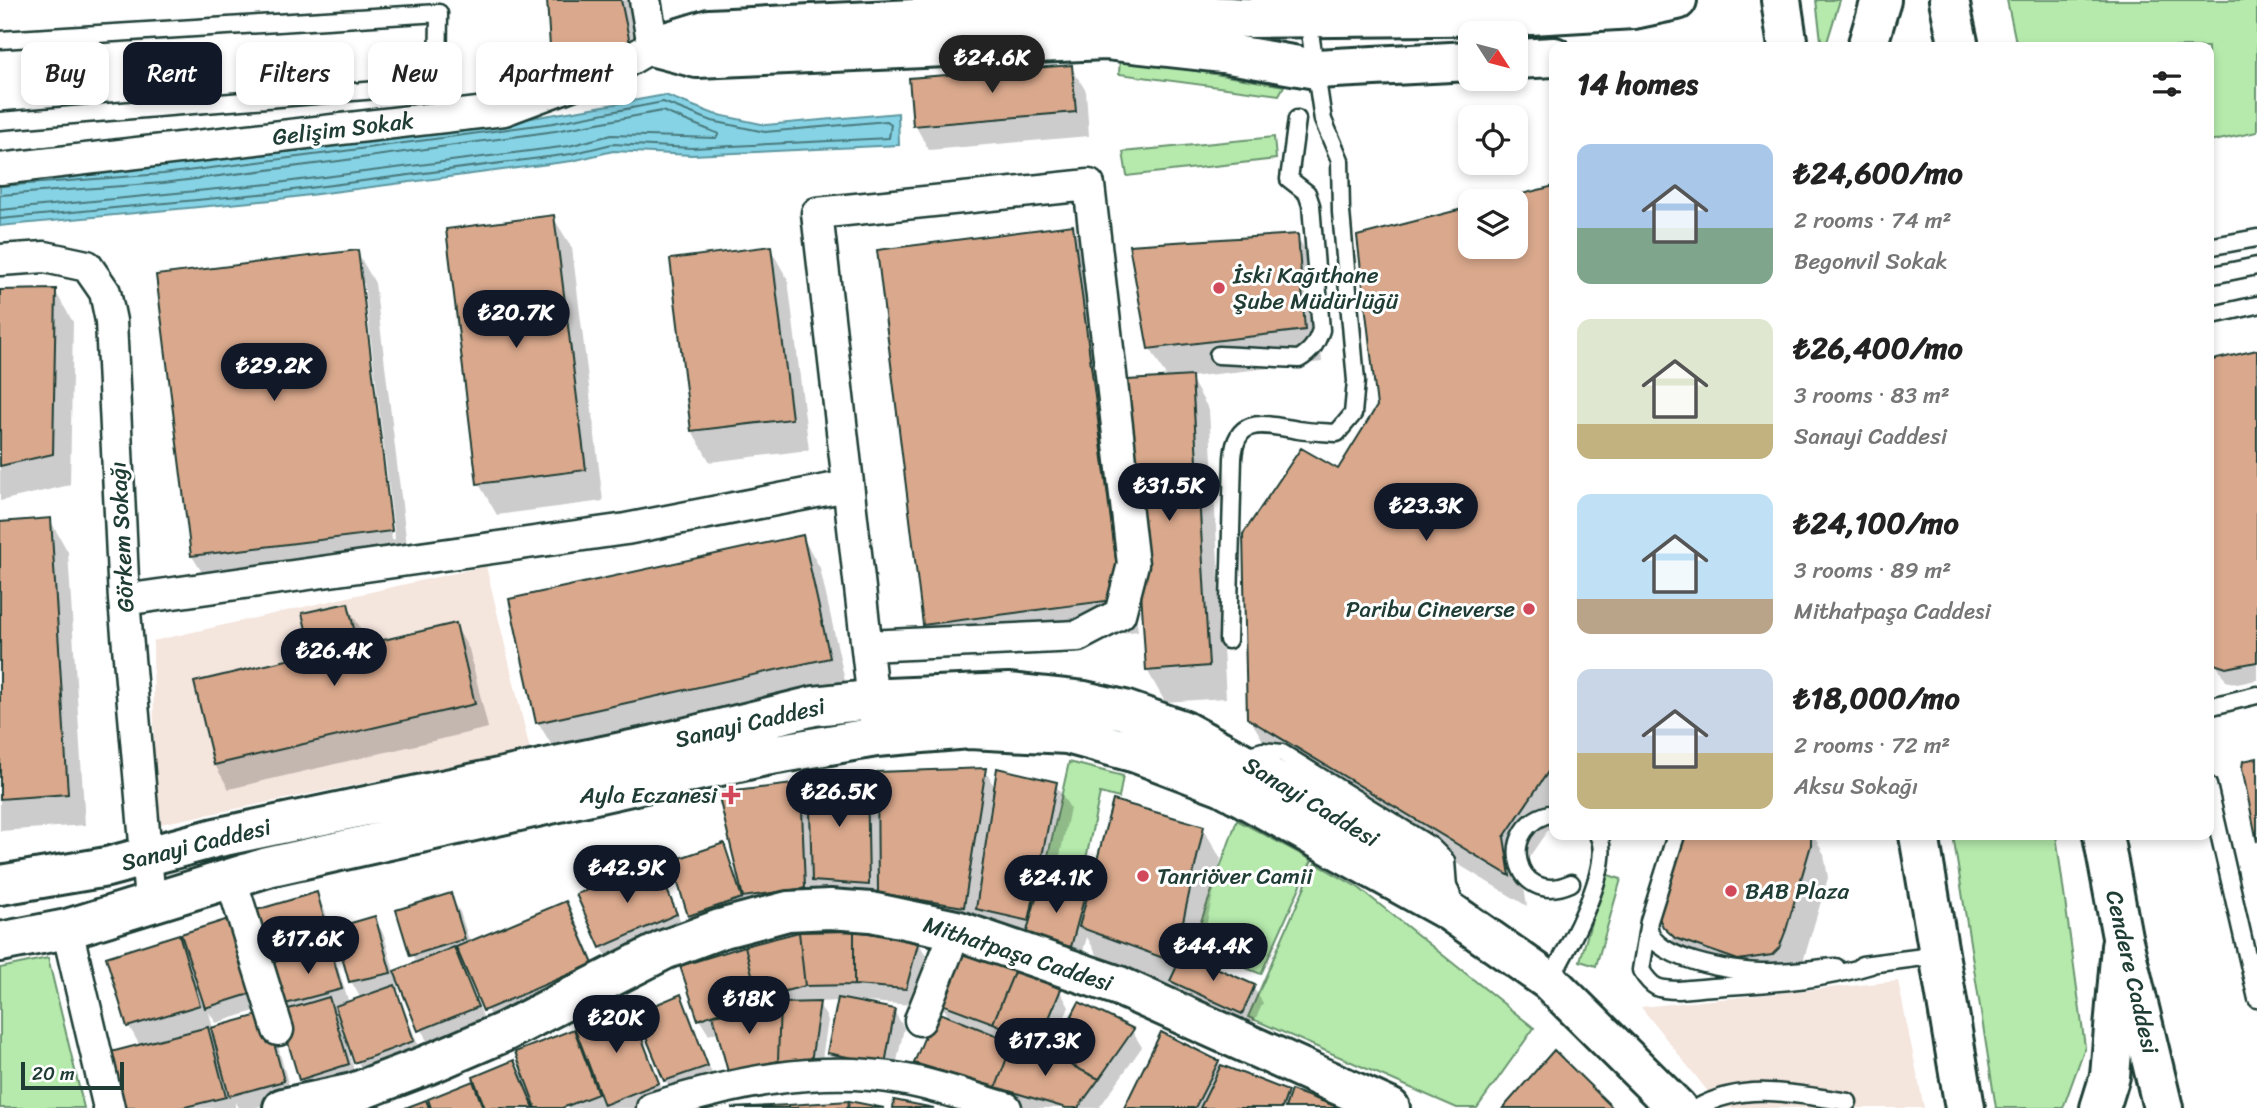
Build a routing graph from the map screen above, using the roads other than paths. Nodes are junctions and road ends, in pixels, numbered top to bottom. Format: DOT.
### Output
graph roads {
  1 [pos="645,0"];
  2 [pos="1677,0"];
  3 [pos="1781,0"];
  4 [pos="1881,0"];
  5 [pos="1949,0"];
  6 [pos="1308,19"];
  7 [pos="934,22"];
  8 [pos="0,26"];
  9 [pos="1787,42"];
  10 [pos="1868,42"];
  11 [pos="1958,42"];
  12 [pos="653,46"];
  13 [pos="1549,57"];
  14 [pos="1528,58"];
  15 [pos="1458,62"];
  16 [pos="1316,69"];
  17 [pos="1297,119"];
  18 [pos="0,121"];
  19 [pos="0,169"];
  20 [pos="2257,239"];
  21 [pos="2214,246"];
  22 [pos="0,260"];
  23 [pos="2257,266"];
  24 [pos="2214,275"];
  25 [pos="2257,305"];
  26 [pos="2214,315"];
  27 [pos="1218,355"];
  28 [pos="847,486"];
  29 [pos="124,600"];
  30 [pos="1228,640"];
  31 [pos="867,646"];
  32 [pos="2257,695"];
  33 [pos="873,699"];
  34 [pos="2214,706"];
  35 [pos="876,737"];
  36 [pos="2214,811"];
  37 [pos="1549,815"];
  38 [pos="1599,840"];
  39 [pos="1674,840"];
  40 [pos="1920,840"];
  41 [pos="2104,840"];
  42 [pos="145,857"];
  43 [pos="231,879"];
  44 [pos="1571,883"];
  45 [pos="0,885"];
  46 [pos="150,901"];
  47 [pos="1449,911"];
  48 [pos="1649,922"];
  49 [pos="67,929"];
  50 [pos="956,930"];
  51 [pos="2122,937"];
  52 [pos="0,942"];
  53 [pos="1672,954"];
  54 [pos="1939,956"];
  55 [pos="1871,965"];
  56 [pos="1549,981"];
  57 [pos="1650,986"];
  58 [pos="2257,999"];
  59 [pos="920,1020"];
  60 [pos="278,1031"];
  61 [pos="1847,1102"];
  62 [pos="109,1108"];
  63 [pos="283,1108"];
  64 [pos="652,1108"];
  65 [pos="1006,1108"];
  66 [pos="1390,1108"];
  67 [pos="1677,1108"];
  68 [pos="1697,1108"];
  69 [pos="1965,1108"];
  70 [pos="2100,1108"];
  71 [pos="2163,1108"];
  1 -- 12 [label="street"];
  2 -- 6 [label="main road, Gelişim Sokak"];
  3 -- 9 [label="main road"];
  4 -- 10 [label="main road"];
  5 -- 11 [label="main road"];
  6 -- 7 [label="main road, Gelişim Sokak"];
  6 -- 16 [label="lane"];
  7 -- 12 [label="main road, Gelişim Sokak"];
  7 -- 16 [label="main road"];
  8 -- 18 [label="lane"];
  12 -- 19 [label="street, Gelişim Sokak"];
  13 -- 14 [label="main road"];
  15 -- 16 [label="main road"];
  16 -- 30 [label="lane"];
  17 -- 27 [label="lane"];
  20 -- 21 [label="lane"];
  22 -- 29 [label="street, Görkem Sokağı"];
  23 -- 24 [label="lane"];
  25 -- 26 [label="lane"];
  28 -- 29 [label="street"];
  28 -- 31 [label="street"];
  28 -- 31 [label="street"];
  29 -- 42 [label="street, Görkem Sokağı"];
  31 -- 33 [label="street"];
  32 -- 34 [label="lane"];
  33 -- 35 [label="street"];
  33 -- 42 [label="main road, Sanayi Caddesi"];
  33 -- 47 [label="main road, Sanayi Caddesi"];
  35 -- 43 [label="main road, Sanayi Caddesi"];
  35 -- 47 [label="main road, Sanayi Caddesi"];
  36 -- 58 [label="lane"];
  37 -- 44 [label="lane"];
  38 -- 56 [label="lane"];
  39 -- 48 [label="lane"];
  40 -- 54 [label="main road"];
  41 -- 51 [label="main road, Cendere Caddesi"];
  42 -- 45 [label="main road, Sanayi Caddesi"];
  42 -- 46 [label="street, Görkem Sokağı"];
  43 -- 46 [label="main road, Sanayi Caddesi"];
  43 -- 60 [label="street"];
  46 -- 49 [label="main road, Sanayi Caddesi"];
  47 -- 56 [label="main road, Sanayi Caddesi"];
  48 -- 53 [label="lane"];
  48 -- 57 [label="lane"];
  49 -- 52 [label="main road, Sanayi Caddesi"];
  49 -- 62 [label="street"];
  50 -- 59 [label="street"];
  50 -- 63 [label="main road, Mithatpaşa Caddesi"];
  50 -- 66 [label="main road, Mithatpaşa Caddesi"];
  51 -- 70 [label="main road"];
  51 -- 71 [label="main road, Cendere Caddesi"];
  53 -- 55 [label="lane"];
  53 -- 57 [label="lane"];
  54 -- 55 [label="lane"];
  54 -- 69 [label="main road"];
  55 -- 57 [label="lane"];
  56 -- 67 [label="main road, Sanayi Caddesi"];
  61 -- 68 [label="lane"];
  64 -- 65 [label="street"];
}
